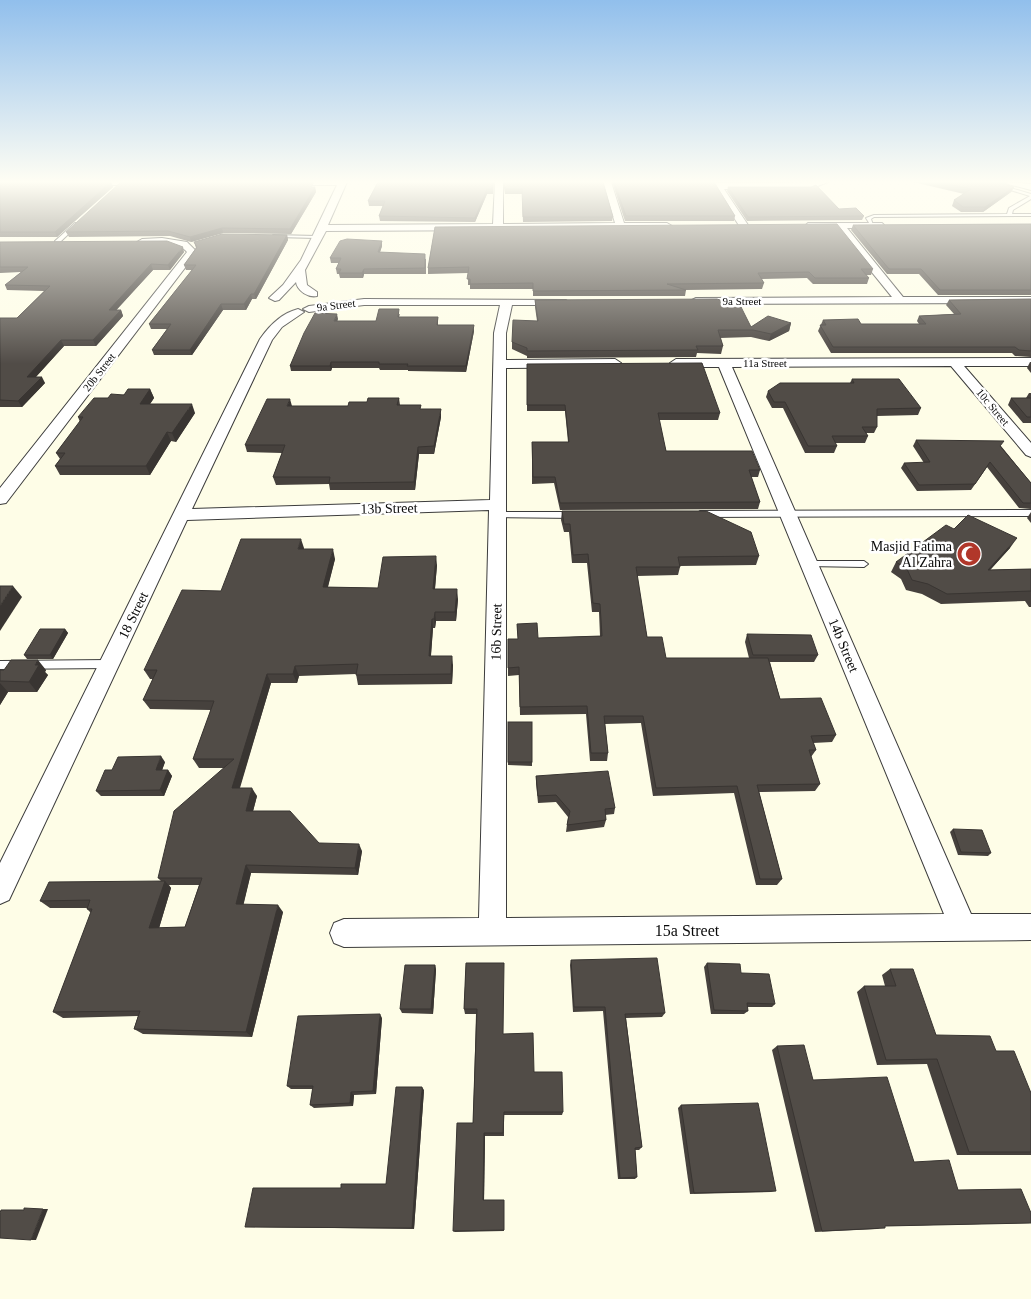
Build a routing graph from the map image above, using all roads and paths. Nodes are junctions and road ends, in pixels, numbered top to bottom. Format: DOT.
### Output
graph roads {
  1 [pos="177,243"];
  2 [pos="314,243"];
  3 [pos="853,243"];
  4 [pos="300,271"];
  5 [pos="315,295"];
  6 [pos="275,298"];
  7 [pos="905,300"];
  8 [pos="1031,300"];
  9 [pos="681,301"];
  10 [pos="364,302"];
  11 [pos="501,302"];
  12 [pos="574,302"];
  13 [pos="304,310"];
  14 [pos="273,314"];
  15 [pos="266,339"];
  16 [pos="954,362"];
  17 [pos="1031,362"];
  18 [pos="626,363"];
  19 [pos="666,363"];
  20 [pos="724,363"];
  21 [pos="499,364"];
  22 [pos="1031,452"];
  23 [pos="0,499"];
  24 [pos="184,509"];
  25 [pos="497,510"];
  26 [pos="1031,513"];
  27 [pos="691,514"];
  28 [pos="788,514"];
  29 [pos="584,515"];
  30 [pos="810,564"];
  31 [pos="864,564"];
  32 [pos="109,664"];
  33 [pos="0,665"];
  34 [pos="0,891"];
  35 [pos="963,927"];
  36 [pos="1031,927"];
  37 [pos="492,931"];
  38 [pos="344,933"];
  1 -- 23 [label="street, 20b Street"];
  2 -- 4 [label="street"];
  3 -- 7 [label="street"];
  4 -- 5 [label="street"];
  4 -- 6 [label="street"];
  5 -- 6 [label="street, 9a Street"];
  5 -- 10 [label="street, 9a Street"];
  5 -- 13 [label="street"];
  6 -- 13 [label="street"];
  7 -- 8 [label="street, 9a Street"];
  7 -- 9 [label="street, 9a Street"];
  10 -- 11 [label="street, 9a Street"];
  10 -- 13 [label="street, 9a Street"];
  11 -- 12 [label="street, 9a Street"];
  11 -- 21 [label="street, 16b Street"];
  13 -- 15 [label="street, 18 Street"];
  14 -- 15 [label="street, 18 Street"];
  15 -- 24 [label="street, 18 Street"];
  16 -- 17 [label="street, 11a Street"];
  16 -- 20 [label="street, 11a Street"];
  16 -- 22 [label="street, 10c Street"];
  18 -- 21 [label="street"];
  19 -- 20 [label="street, 11a Street"];
  20 -- 28 [label="street, 14b Street"];
  21 -- 25 [label="street, 16b Street"];
  24 -- 25 [label="street, 13b Street"];
  24 -- 32 [label="street, 18 Street"];
  25 -- 29 [label="lane"];
  25 -- 37 [label="street, 16b Street"];
  26 -- 28 [label="lane"];
  27 -- 28 [label="lane"];
  28 -- 30 [label="street, 14b Street"];
  30 -- 31 [label="lane"];
  30 -- 35 [label="street, 14b Street"];
  32 -- 33 [label="lane"];
  32 -- 34 [label="street, 18 Street"];
  35 -- 36 [label="street, 15a Street"];
  35 -- 37 [label="street, 15a Street"];
  37 -- 38 [label="street, 15a Street"];
}
